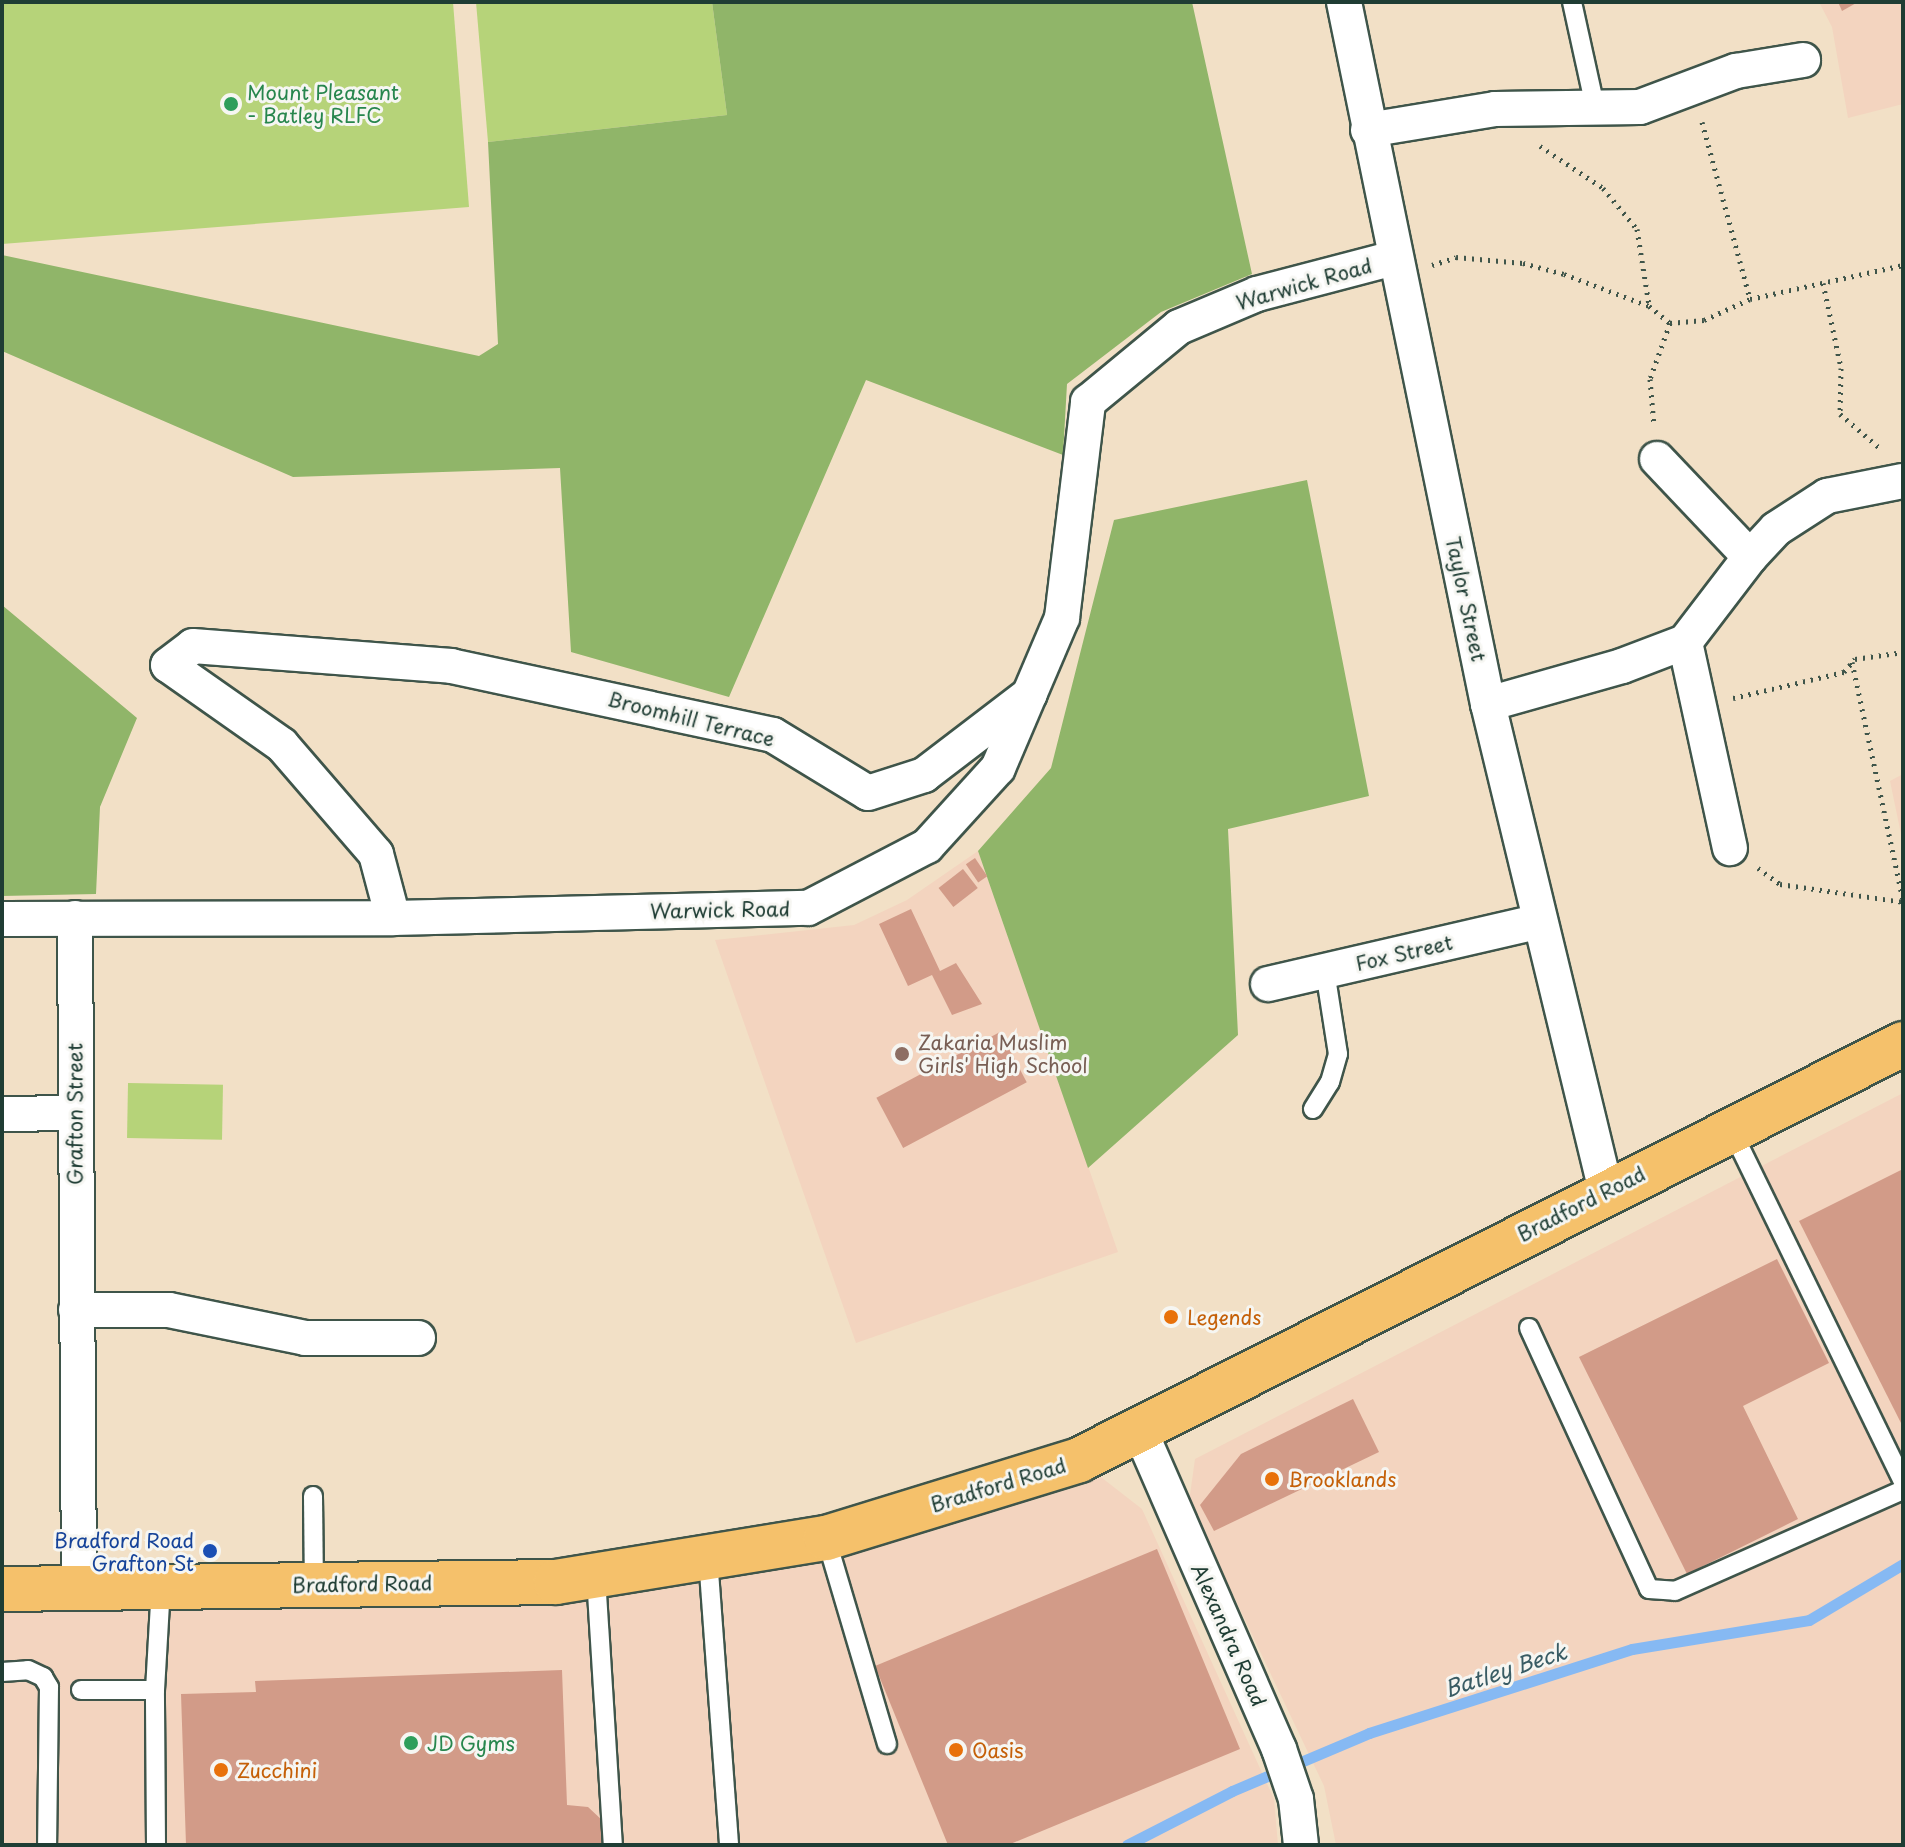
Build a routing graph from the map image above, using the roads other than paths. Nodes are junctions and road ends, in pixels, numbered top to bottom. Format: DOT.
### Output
graph roads {
  1 [pos="1344,2"];
  2 [pos="1572,2"];
  3 [pos="1803,60"];
  4 [pos="1595,107"];
  5 [pos="1368,130"];
  6 [pos="1396,267"];
  7 [pos="1657,459"];
  8 [pos="1898,470"];
  9 [pos="1750,557"];
  10 [pos="1685,642"];
  11 [pos="1033,691"];
  12 [pos="1488,704"];
  13 [pos="1730,848"];
  14 [pos="75,918"];
  15 [pos="393,918"];
  16 [pos="2,919"];
  17 [pos="1540,921"];
  18 [pos="1325,971"];
  19 [pos="1268,984"];
  20 [pos="1903,1044"];
  21 [pos="1313,1109"];
  22 [pos="74,1113"];
  23 [pos="2,1114"];
  24 [pos="1731,1129"];
  25 [pos="1606,1191"];
  26 [pos="76,1310"];
  27 [pos="1529,1328"];
  28 [pos="418,1338"];
  29 [pos="1140,1431"];
  30 [pos="1903,1481"];
  31 [pos="1903,1490"];
  32 [pos="313,1496"];
  33 [pos="826,1538"];
  34 [pos="708,1558"];
  35 [pos="596,1577"];
  36 [pos="314,1585"];
  37 [pos="161,1586"];
  38 [pos="2,1589"];
  39 [pos="79,1589"];
  40 [pos="2,1672"];
  41 [pos="81,1690"];
  42 [pos="155,1690"];
  43 [pos="887,1744"];
  44 [pos="47,1845"];
  45 [pos="156,1845"];
  46 [pos="613,1845"];
  47 [pos="729,1845"];
  48 [pos="1301,1845"];
  1 -- 5 [label="street, Taylor Street"];
  2 -- 4 [label="lane"];
  3 -- 4 [label="street"];
  4 -- 5 [label="street"];
  5 -- 6 [label="street, Taylor Street"];
  6 -- 11 [label="street, Warwick Road"];
  6 -- 12 [label="street, Taylor Street"];
  7 -- 9 [label="street"];
  8 -- 9 [label="street"];
  9 -- 10 [label="street"];
  10 -- 12 [label="street"];
  10 -- 13 [label="street"];
  11 -- 15 [label="street, Warwick Road"];
  11 -- 15 [label="street, Broomhill Terrace"];
  12 -- 17 [label="street, Taylor Street"];
  14 -- 15 [label="street, Warwick Road"];
  14 -- 16 [label="street, Warwick Road"];
  14 -- 22 [label="street, Grafton Street"];
  17 -- 18 [label="street, Fox Street"];
  17 -- 25 [label="street, Taylor Street"];
  18 -- 19 [label="street, Fox Street"];
  18 -- 21 [label="lane"];
  20 -- 24 [label="main road, Bradford Road"];
  22 -- 23 [label="street"];
  22 -- 26 [label="street, Grafton Street"];
  24 -- 25 [label="main road, Bradford Road"];
  24 -- 30 [label="lane"];
  25 -- 29 [label="main road, Bradford Road"];
  26 -- 28 [label="street"];
  26 -- 39 [label="street, Grafton Street"];
  27 -- 31 [label="lane"];
  29 -- 33 [label="main road, Bradford Road"];
  29 -- 48 [label="street, Alexandra Road"];
  32 -- 36 [label="lane"];
  33 -- 34 [label="main road, Bradford Road"];
  33 -- 43 [label="lane"];
  34 -- 35 [label="main road, Bradford Road"];
  34 -- 47 [label="lane"];
  35 -- 36 [label="main road, Bradford Road"];
  35 -- 46 [label="lane"];
  36 -- 37 [label="main road, Bradford Road"];
  37 -- 39 [label="main road, Bradford Road"];
  37 -- 42 [label="lane"];
  38 -- 39 [label="main road, Bradford Road"];
  40 -- 44 [label="lane"];
  41 -- 42 [label="lane"];
  42 -- 45 [label="lane"];
}
